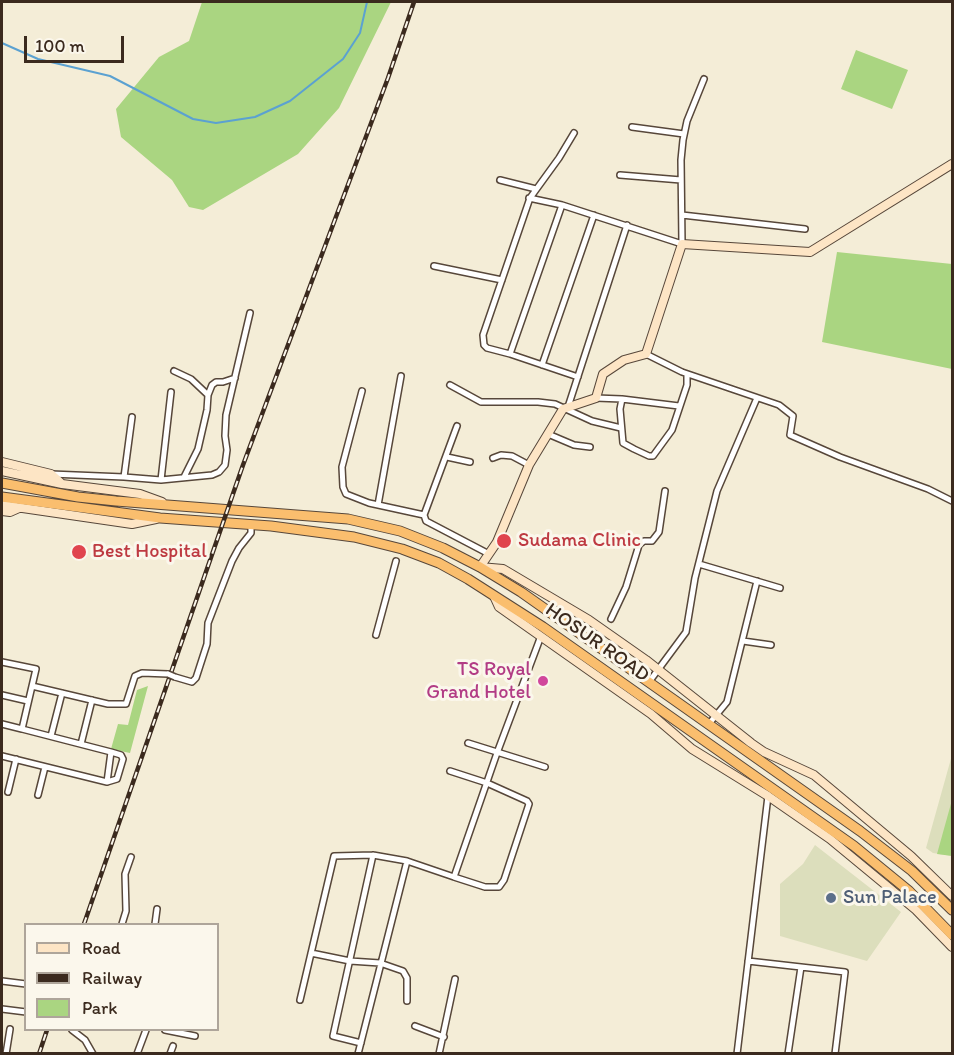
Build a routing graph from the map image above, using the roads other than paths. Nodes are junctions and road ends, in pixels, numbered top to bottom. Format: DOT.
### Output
graph roads {
  1 [pos="704,79"];
  2 [pos="632,128"];
  3 [pos="574,133"];
  4 [pos="684,134"];
  5 [pos="952,164"];
  6 [pos="620,175"];
  7 [pos="501,180"];
  8 [pos="681,180"];
  9 [pos="536,189"];
  10 [pos="529,198"];
  11 [pos="562,205"];
  12 [pos="594,215"];
  13 [pos="681,215"];
  14 [pos="627,225"];
  15 [pos="805,229"];
  16 [pos="682,244"];
  17 [pos="434,266"];
  18 [pos="502,280"];
  19 [pos="250,313"];
  20 [pos="510,354"];
  21 [pos="646,354"];
  22 [pos="543,365"];
  23 [pos="174,371"];
  24 [pos="687,374"];
  25 [pos="401,376"];
  26 [pos="578,377"];
  27 [pos="235,378"];
  28 [pos="450,385"];
  29 [pos="362,391"];
  30 [pos="171,392"];
  31 [pos="208,395"];
  32 [pos="596,398"];
  33 [pos="757,398"];
  34 [pos="622,399"];
  35 [pos="680,406"];
  36 [pos="566,408"];
  37 [pos="132,417"];
  38 [pos="458,426"];
  39 [pos="621,428"];
  40 [pos="548,434"];
  41 [pos="590,447"];
  42 [pos="447,457"];
  43 [pos="493,458"];
  44 [pos="2,462"];
  45 [pos="470,462"];
  46 [pos="529,465"];
  47 [pos="2,471"];
  48 [pos="51,474"];
  49 [pos="124,477"];
  50 [pos="184,477"];
  51 [pos="161,480"];
  52 [pos="2,483"];
  53 [pos="62,484"];
  54 [pos="665,491"];
  55 [pos="2,497"];
  56 [pos="952,501"];
  57 [pos="166,504"];
  58 [pos="2,505"];
  59 [pos="378,505"];
  60 [pos="20,508"];
  61 [pos="2,511"];
  62 [pos="424,515"];
  63 [pos="160,518"];
  64 [pos="251,524"];
  65 [pos="489,554"];
  66 [pos="396,561"];
  67 [pos="699,564"];
  68 [pos="480,567"];
  69 [pos="757,581"];
  70 [pos="780,588"];
  71 [pos="493,594"];
  72 [pos="611,619"];
  73 [pos="376,635"];
  74 [pos="541,636"];
  75 [pos="743,641"];
  76 [pos="771,645"];
  77 [pos="2,662"];
  78 [pos="659,670"];
  79 [pos="649,682"];
  80 [pos="32,686"];
  81 [pos="62,693"];
  82 [pos="2,694"];
  83 [pos="92,700"];
  84 [pos="28,701"];
  85 [pos="715,715"];
  86 [pos="2,724"];
  87 [pos="708,725"];
  88 [pos="22,729"];
  89 [pos="51,736"];
  90 [pos="468,743"];
  91 [pos="81,744"];
  92 [pos="111,752"];
  93 [pos="497,753"];
  94 [pos="2,756"];
  95 [pos="16,759"];
  96 [pos="45,767"];
  97 [pos="545,767"];
  98 [pos="450,771"];
  99 [pos="106,782"];
  100 [pos="487,783"];
  101 [pos="8,792"];
  102 [pos="38,795"];
  103 [pos="768,796"];
  104 [pos="373,855"];
  105 [pos="131,857"];
  106 [pos="406,861"];
  107 [pos="454,877"];
  108 [pos="952,896"];
  109 [pos="158,909"];
  110 [pos="952,910"];
  111 [pos="122,923"];
  112 [pos="155,923"];
  113 [pos="952,935"];
  114 [pos="952,947"];
  115 [pos="311,953"];
  116 [pos="350,961"];
  117 [pos="748,961"];
  118 [pos="380,963"];
  119 [pos="801,967"];
  120 [pos="455,979"];
  121 [pos="2,981"];
  122 [pos="24,984"];
  123 [pos="300,1000"];
  124 [pos="407,1002"];
  125 [pos="2,1009"];
  126 [pos="24,1012"];
  127 [pos="415,1026"];
  128 [pos="10,1029"];
  129 [pos="74,1031"];
  130 [pos="145,1031"];
  131 [pos="174,1031"];
  132 [pos="195,1036"];
  133 [pos="444,1037"];
  134 [pos="361,1043"];
  135 [pos="173,1046"];
  136 [pos="6,1053"];
  137 [pos="93,1053"];
  138 [pos="137,1053"];
  139 [pos="170,1053"];
  140 [pos="358,1053"];
  141 [pos="439,1053"];
  142 [pos="737,1053"];
  143 [pos="788,1053"];
  144 [pos="835,1053"];
  1 -- 4 [label="street"];
  2 -- 4 [label="street"];
  3 -- 9 [label="street"];
  4 -- 8 [label="street"];
  5 -- 16 [label="street"];
  6 -- 8 [label="street"];
  7 -- 9 [label="street"];
  8 -- 13 [label="street"];
  9 -- 10 [label="street"];
  10 -- 11 [label="street"];
  10 -- 18 [label="street"];
  11 -- 12 [label="street"];
  11 -- 20 [label="street"];
  12 -- 14 [label="street"];
  12 -- 22 [label="street"];
  13 -- 15 [label="street"];
  13 -- 16 [label="street"];
  14 -- 16 [label="street"];
  14 -- 26 [label="street"];
  16 -- 21 [label="street"];
  17 -- 18 [label="street"];
  18 -- 20 [label="street"];
  19 -- 27 [label="street"];
  20 -- 22 [label="street"];
  21 -- 24 [label="street"];
  21 -- 32 [label="street"];
  22 -- 26 [label="street"];
  23 -- 31 [label="street"];
  24 -- 33 [label="street"];
  24 -- 35 [label="street"];
  25 -- 59 [label="street"];
  26 -- 36 [label="street"];
  27 -- 31 [label="street"];
  27 -- 50 [label="street"];
  28 -- 36 [label="street"];
  29 -- 59 [label="street"];
  30 -- 51 [label="street"];
  31 -- 50 [label="street"];
  32 -- 34 [label="street"];
  32 -- 36 [label="street"];
  33 -- 56 [label="street"];
  33 -- 67 [label="street"];
  34 -- 35 [label="street"];
  34 -- 39 [label="street"];
  35 -- 39 [label="street"];
  36 -- 39 [label="street"];
  36 -- 40 [label="street"];
  37 -- 49 [label="street"];
  38 -- 42 [label="street"];
  40 -- 41 [label="street"];
  40 -- 46 [label="street"];
  42 -- 45 [label="street"];
  42 -- 62 [label="street"];
  43 -- 46 [label="street"];
  44 -- 48 [label="street"];
  46 -- 65 [label="street"];
  47 -- 53 [label="street"];
  48 -- 49 [label="street"];
  48 -- 53 [label="street"];
  49 -- 51 [label="street"];
  50 -- 51 [label="street"];
  52 -- 57 [label="highway, HOSUR ROAD"];
  53 -- 57 [label="street"];
  54 -- 72 [label="street"];
  55 -- 63 [label="highway, HOSUR ROAD"];
  57 -- 68 [label="highway, HOSUR ROAD"];
  58 -- 60 [label="street"];
  59 -- 62 [label="street"];
  60 -- 61 [label="street"];
  60 -- 63 [label="street"];
  62 -- 65 [label="street"];
  63 -- 64 [label="highway, HOSUR ROAD"];
  64 -- 71 [label="highway, HOSUR ROAD"];
  64 -- 83 [label="street, bridge"];
  65 -- 68 [label="street"];
  66 -- 73 [label="street"];
  67 -- 69 [label="street"];
  67 -- 78 [label="street"];
  68 -- 78 [label="street"];
  68 -- 79 [label="highway, HOSUR ROAD"];
  69 -- 70 [label="street"];
  69 -- 75 [label="street"];
  71 -- 74 [label="street"];
  71 -- 113 [label="highway, HOSUR ROAD"];
  74 -- 93 [label="street"];
  74 -- 103 [label="street"];
  75 -- 76 [label="street"];
  75 -- 85 [label="street"];
  77 -- 80 [label="street"];
  78 -- 79 [label="street"];
  78 -- 85 [label="street"];
  79 -- 87 [label="highway, HOSUR ROAD"];
  80 -- 81 [label="street"];
  80 -- 84 [label="street"];
  81 -- 83 [label="street"];
  81 -- 89 [label="street"];
  82 -- 84 [label="street"];
  83 -- 91 [label="street"];
  84 -- 88 [label="street"];
  85 -- 87 [label="street"];
  85 -- 108 [label="street"];
  86 -- 88 [label="street"];
  87 -- 110 [label="highway, HOSUR ROAD"];
  88 -- 89 [label="street"];
  89 -- 91 [label="street"];
  90 -- 93 [label="street"];
  91 -- 92 [label="street"];
  92 -- 99 [label="street"];
  92 -- 99 [label="street"];
  93 -- 97 [label="street"];
  93 -- 100 [label="street"];
  94 -- 95 [label="street"];
  95 -- 96 [label="street"];
  95 -- 101 [label="street"];
  96 -- 99 [label="street"];
  96 -- 102 [label="street"];
  98 -- 100 [label="street"];
  100 -- 107 [label="street"];
  100 -- 107 [label="street"];
  103 -- 114 [label="street"];
  103 -- 117 [label="street"];
  104 -- 106 [label="street"];
  104 -- 115 [label="street"];
  104 -- 116 [label="street"];
  105 -- 111 [label="street"];
  106 -- 107 [label="street"];
  106 -- 118 [label="street"];
  109 -- 112 [label="street"];
  115 -- 116 [label="street"];
  115 -- 123 [label="street"];
  116 -- 118 [label="street"];
  116 -- 134 [label="street"];
  117 -- 119 [label="street"];
  117 -- 142 [label="street"];
  118 -- 124 [label="street"];
  118 -- 134 [label="street"];
  119 -- 143 [label="street"];
  119 -- 144 [label="street"];
  120 -- 133 [label="street"];
  121 -- 122 [label="street"];
  125 -- 126 [label="street"];
  127 -- 133 [label="street"];
  128 -- 136 [label="street"];
  129 -- 137 [label="street"];
  130 -- 138 [label="street"];
  131 -- 132 [label="street"];
  133 -- 141 [label="street"];
  134 -- 140 [label="street"];
  135 -- 139 [label="street"];
}
